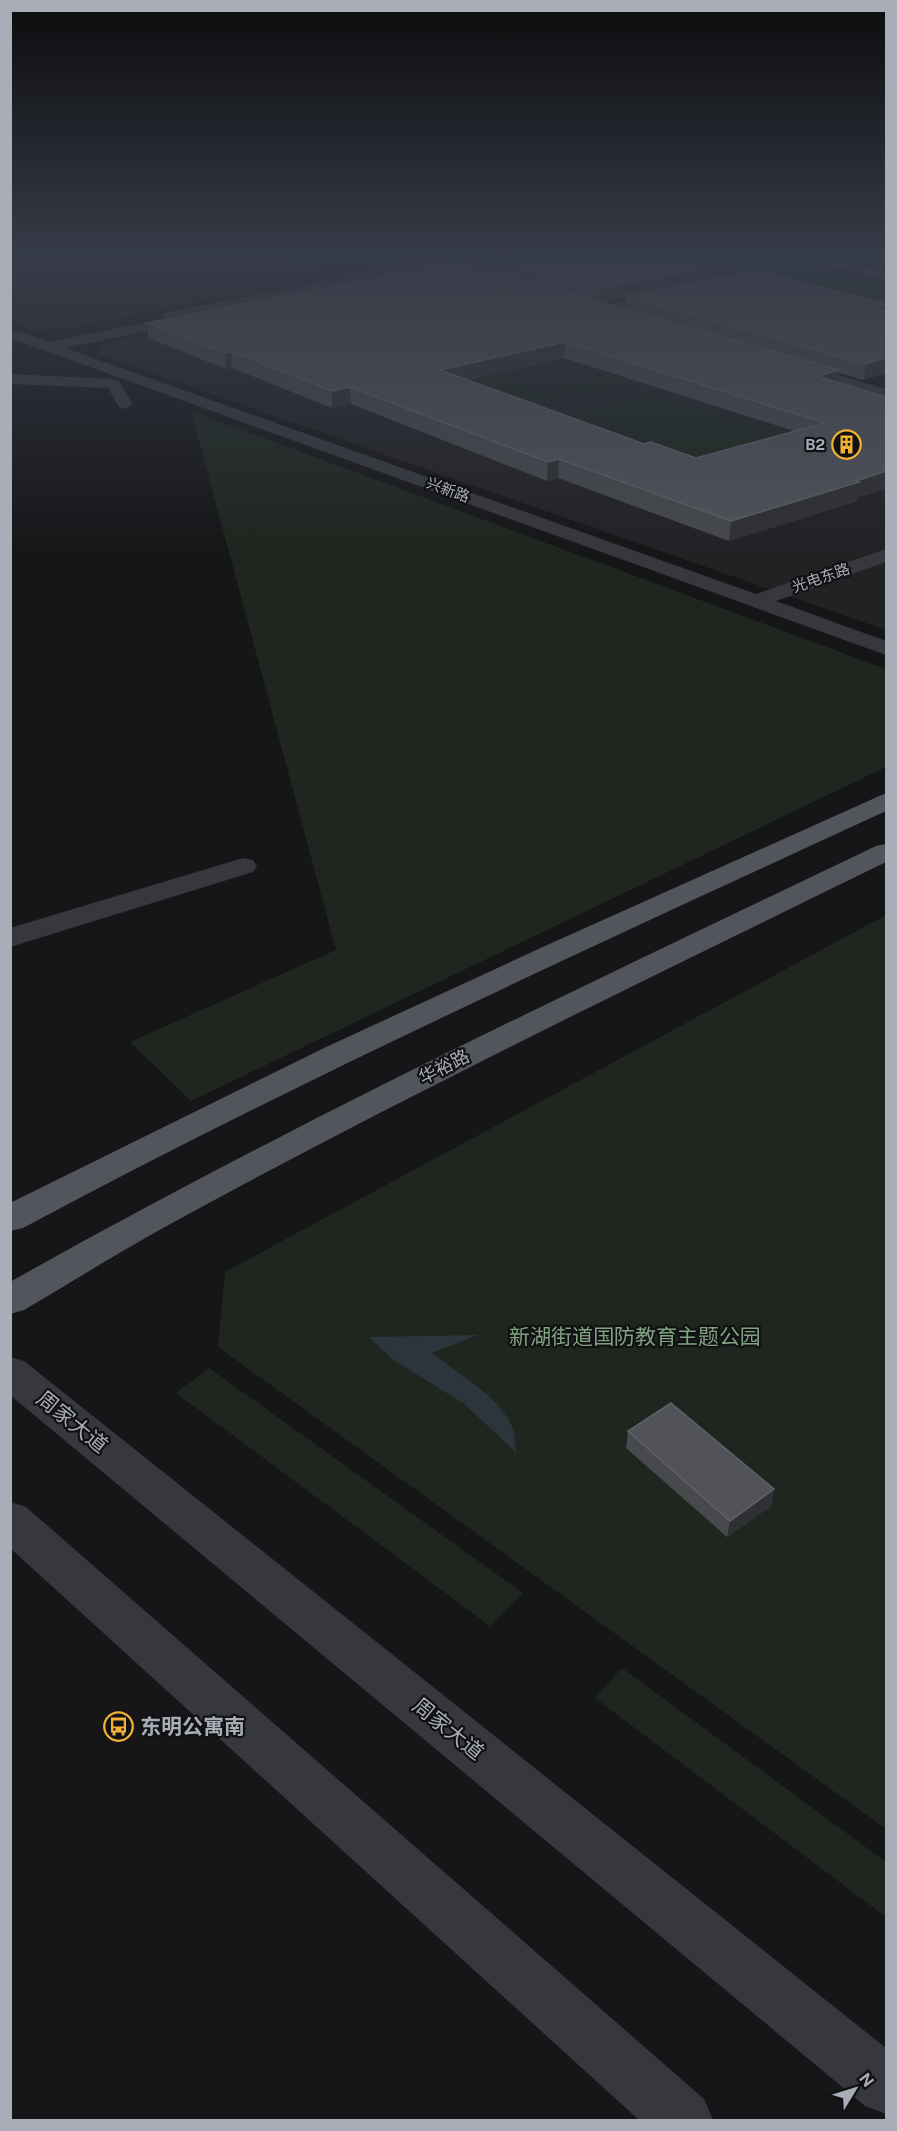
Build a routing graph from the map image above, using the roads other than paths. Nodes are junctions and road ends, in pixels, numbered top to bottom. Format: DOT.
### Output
graph roads {
  1 [pos="79,357"];
  2 [pos="783,364"];
  3 [pos="10,379"];
  4 [pos="886,394"];
  5 [pos="125,404"];
  6 [pos="886,555"];
  7 [pos="756,601"];
  8 [pos="886,648"];
  9 [pos="886,801"];
  10 [pos="886,852"];
  11 [pos="243,866"];
  12 [pos="10,938"];
  13 [pos="10,1219"];
  14 [pos="10,1300"];
  15 [pos="10,1372"];
  16 [pos="10,1520"];
  17 [pos="886,2085"];
  18 [pos="683,2121"];
  1 -- 7 [label="street, 兴新路"];
  2 -- 4 [label="street"];
  3 -- 5 [label="street"];
  6 -- 7 [label="street, 光电东路"];
  7 -- 8 [label="street, 兴新路"];
  9 -- 13 [label="main road"];
  10 -- 14 [label="main road, 华裕路"];
  11 -- 12 [label="street"];
  15 -- 17 [label="street, 周家大道"];
  16 -- 18 [label="street"];
}
